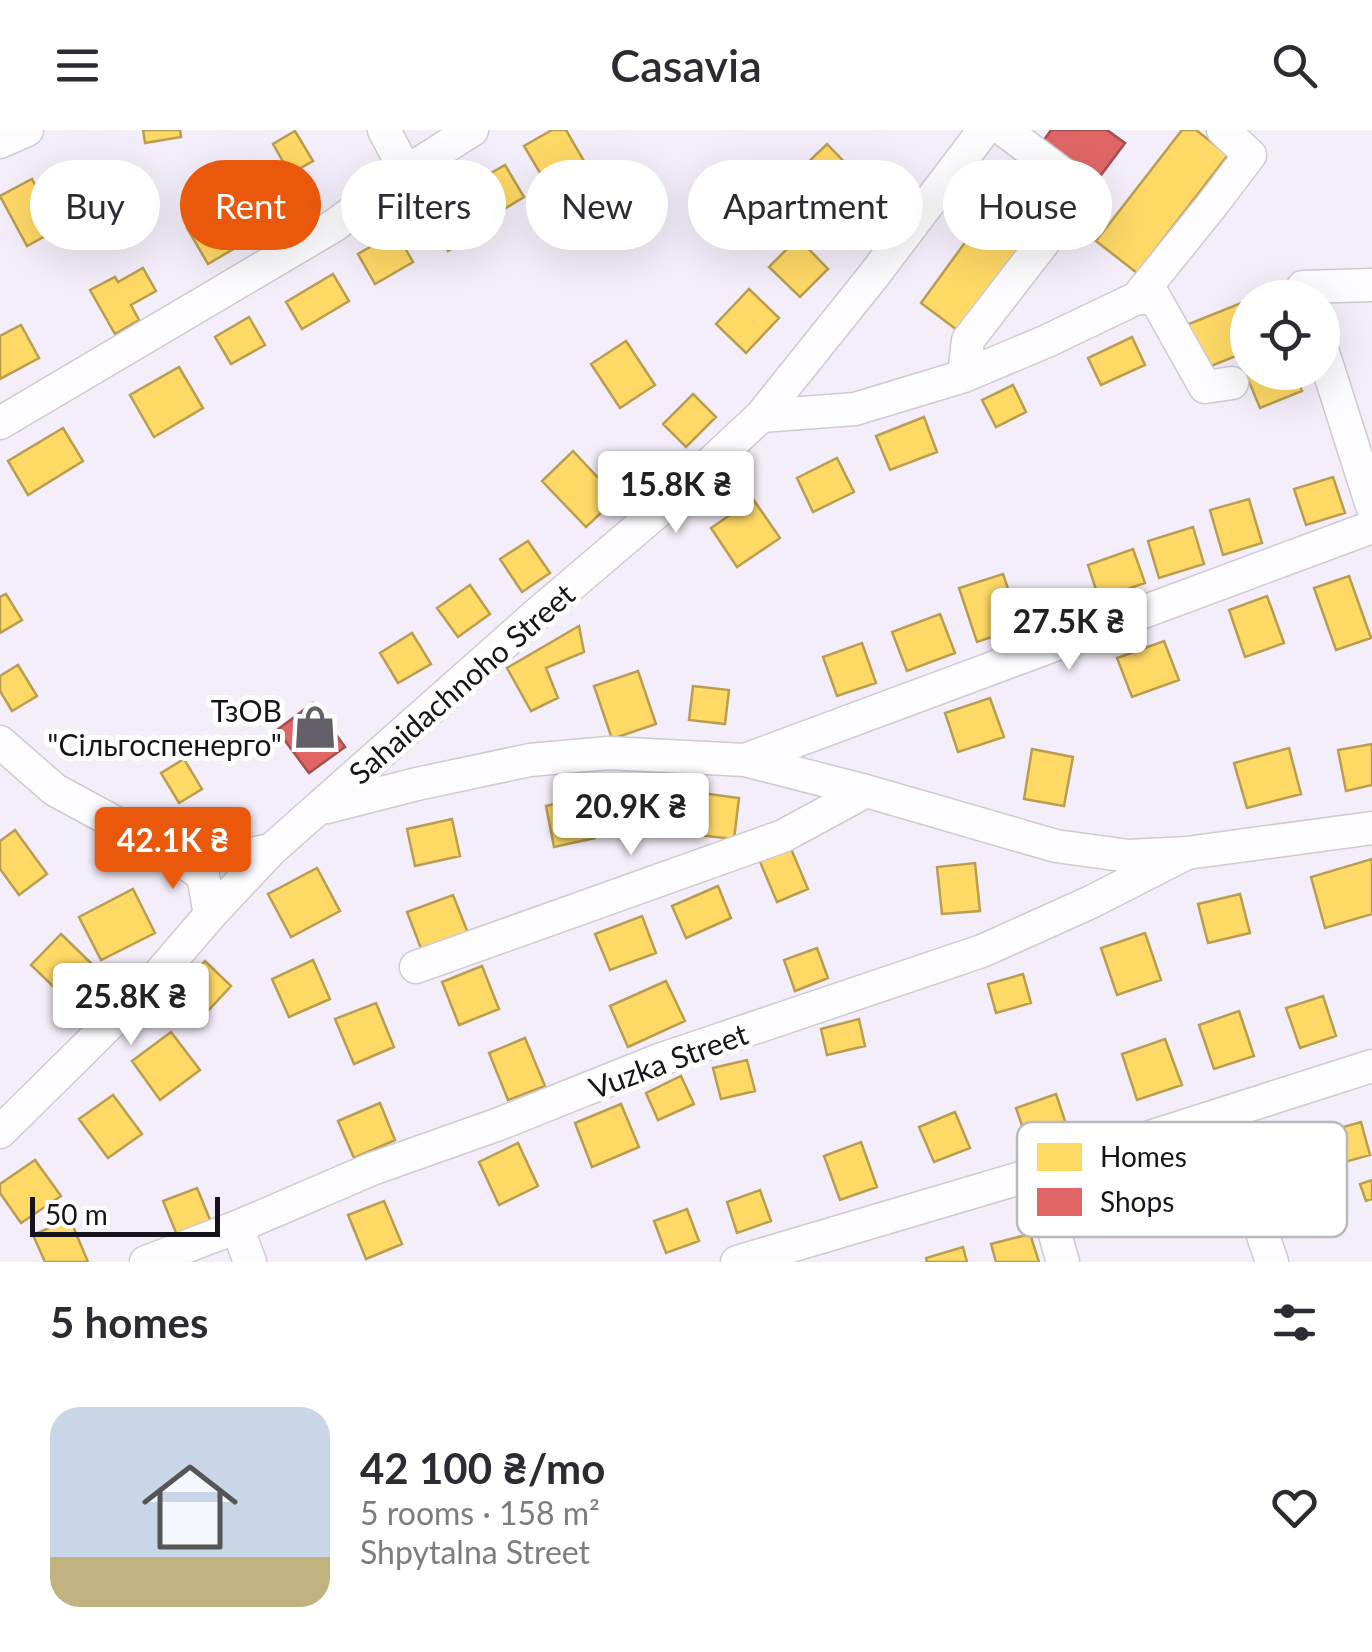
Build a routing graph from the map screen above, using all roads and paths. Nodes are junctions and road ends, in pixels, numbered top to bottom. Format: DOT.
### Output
graph roads {
  1 [pos="28,130"];
  2 [pos="384,130"];
  3 [pos="472,130"];
  4 [pos="984,130"];
  5 [pos="1004,130"];
  6 [pos="1223,130"];
  7 [pos="0,142"];
  8 [pos="400,160"];
  9 [pos="425,160"];
  10 [pos="341,221"];
  11 [pos="1372,285"];
  12 [pos="1340,286"];
  13 [pos="1137,298"];
  14 [pos="964,376"];
  15 [pos="1230,384"];
  16 [pos="1335,390"];
  17 [pos="761,416"];
  18 [pos="0,423"];
  19 [pos="1372,506"];
  20 [pos="1372,528"];
  21 [pos="0,742"];
  22 [pos="745,760"];
  23 [pos="866,791"];
  24 [pos="319,809"];
  25 [pos="1372,828"];
  26 [pos="166,850"];
  27 [pos="271,850"];
  28 [pos="1187,854"];
  29 [pos="210,915"];
  30 [pos="416,968"];
  31 [pos="1372,1066"];
  32 [pos="1222,1116"];
  33 [pos="1203,1122"];
  34 [pos="1224,1122"];
  35 [pos="0,1132"];
  36 [pos="1017,1179"];
  37 [pos="237,1227"];
  38 [pos="1056,1237"];
  39 [pos="1263,1237"];
  40 [pos="146,1262"];
  41 [pos="250,1262"];
  42 [pos="737,1262"];
  43 [pos="1063,1262"];
  44 [pos="1272,1262"];
  1 -- 7 [label="street"];
  2 -- 8 [label="street"];
  3 -- 9 [label="street"];
  4 -- 17 [label="street, Sahaidachnoho Street"];
  5 -- 14 [label="street"];
  6 -- 13 [label="street"];
  10 -- 18 [label="street"];
  11 -- 12 [label="street"];
  13 -- 14 [label="street"];
  13 -- 15 [label="street"];
  14 -- 17 [label="street"];
  16 -- 19 [label="street"];
  17 -- 24 [label="street, Sahaidachnoho Street"];
  20 -- 22 [label="street"];
  21 -- 26 [label="street"];
  22 -- 23 [label="street"];
  22 -- 24 [label="street"];
  23 -- 28 [label="street"];
  23 -- 30 [label="street"];
  24 -- 27 [label="street, Sahaidachnoho Street"];
  25 -- 28 [label="street"];
  26 -- 27 [label="street"];
  26 -- 29 [label="street"];
  27 -- 29 [label="street, Sahaidachnoho Street"];
  28 -- 37 [label="street, Vuzka Street"];
  29 -- 35 [label="street, Sahaidachnoho Street"];
  31 -- 32 [label="street"];
  32 -- 33 [label="street"];
  32 -- 34 [label="street"];
  36 -- 42 [label="street"];
  37 -- 40 [label="street, Vuzka Street"];
  37 -- 41 [label="street"];
  38 -- 43 [label="street"];
  39 -- 44 [label="street"];
}
